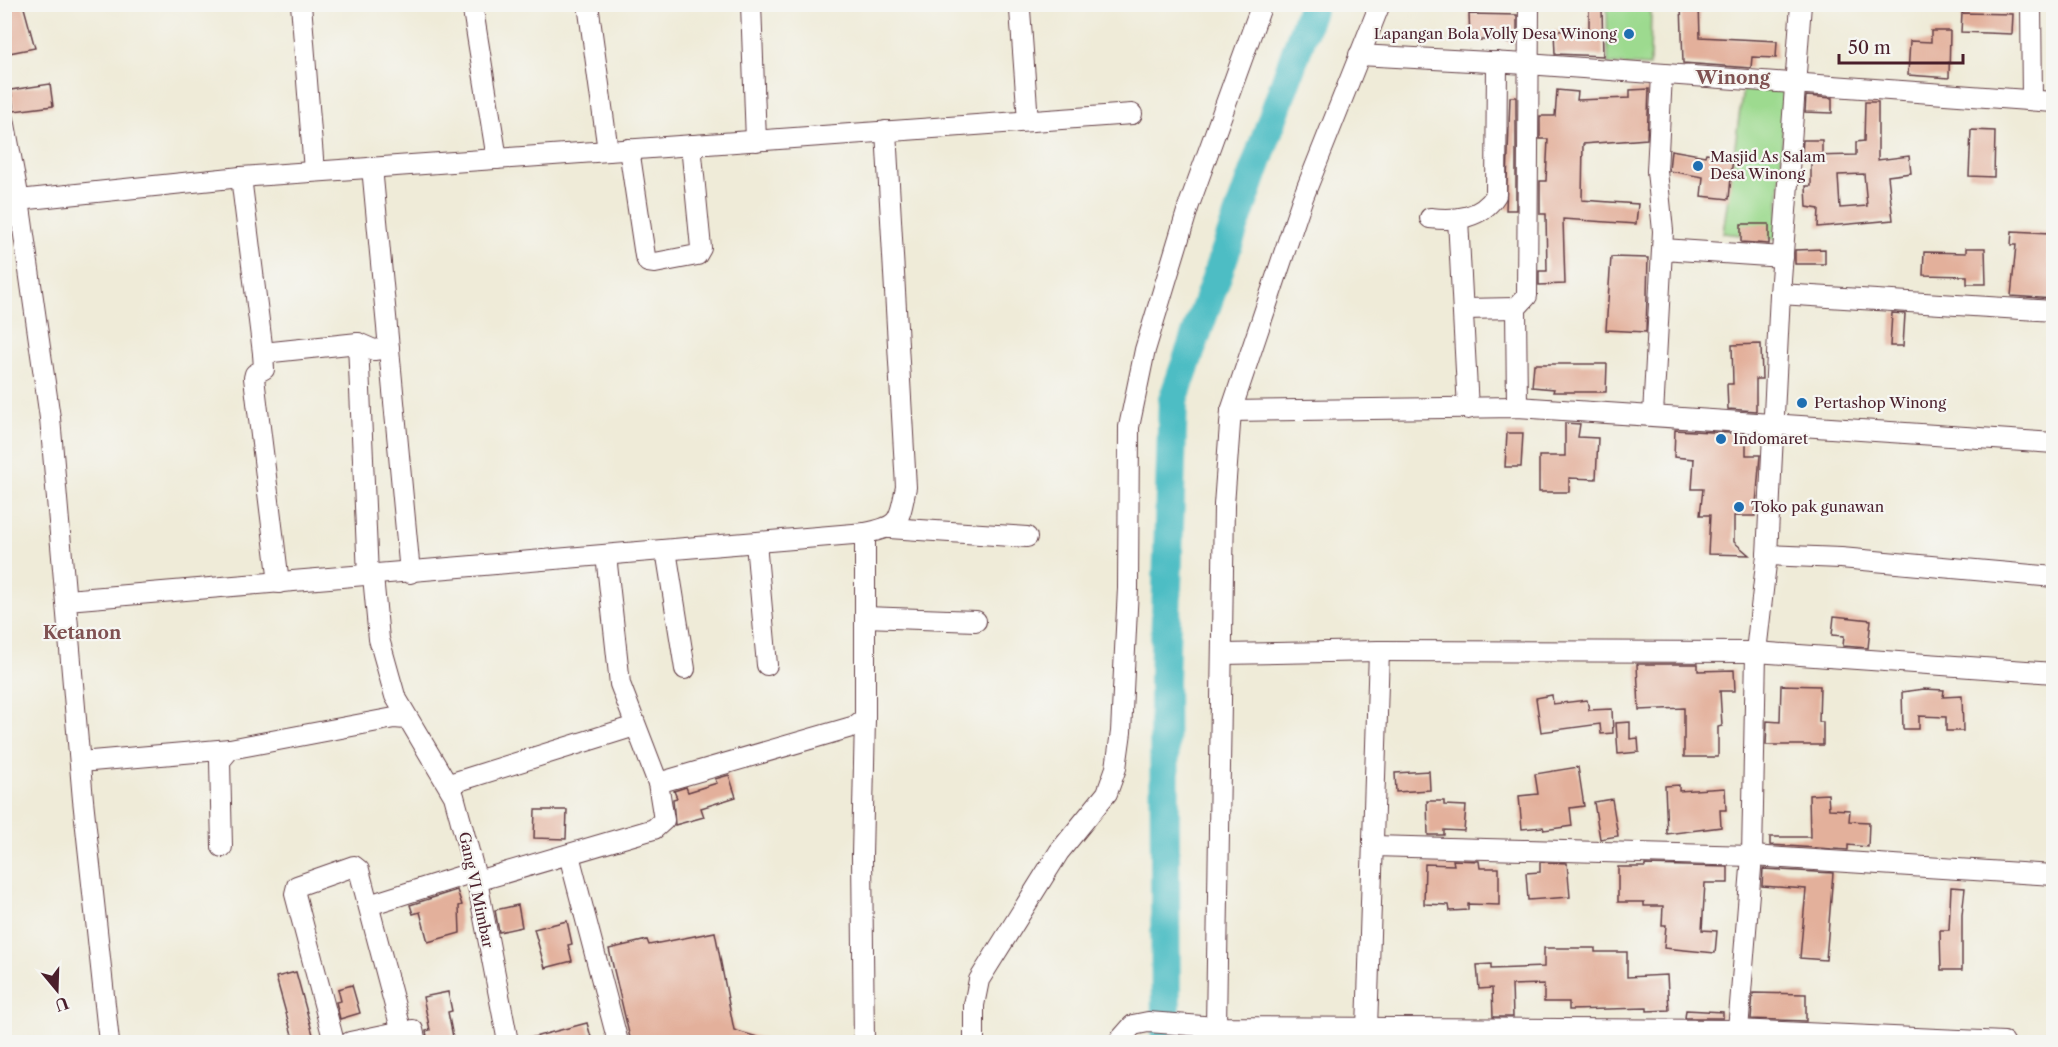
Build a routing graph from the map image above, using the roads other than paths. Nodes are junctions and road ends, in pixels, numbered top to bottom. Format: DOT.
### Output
graph roads {
  1 [pos="301,4"];
  2 [pos="472,4"];
  3 [pos="588,4"];
  4 [pos="752,4"];
  5 [pos="1262,4"];
  6 [pos="1380,4"];
  7 [pos="1529,4"];
  8 [pos="1802,4"];
  9 [pos="2031,4"];
  10 [pos="1019,6"];
  11 [pos="1359,55"];
  12 [pos="1497,62"];
  13 [pos="1527,64"];
  14 [pos="1662,75"];
  15 [pos="1797,84"];
  16 [pos="2032,100"];
  17 [pos="2054,102"];
  18 [pos="1131,114"];
  19 [pos="4,119"];
  20 [pos="1028,121"];
  21 [pos="886,131"];
  22 [pos="756,141"];
  23 [pos="691,145"];
  24 [pos="629,149"];
  25 [pos="608,151"];
  26 [pos="497,159"];
  27 [pos="372,167"];
  28 [pos="314,171"];
  29 [pos="241,177"];
  30 [pos="19,200"];
  31 [pos="1430,218"];
  32 [pos="1458,219"];
  33 [pos="1663,249"];
  34 [pos="1783,257"];
  35 [pos="1780,294"];
  36 [pos="1516,308"];
  37 [pos="1463,309"];
  38 [pos="2054,310"];
  39 [pos="358,343"];
  40 [pos="389,348"];
  41 [pos="263,353"];
  42 [pos="1517,407"];
  43 [pos="1468,408"];
  44 [pos="1231,411"];
  45 [pos="1653,415"];
  46 [pos="1772,423"];
  47 [pos="2054,443"];
  48 [pos="889,528"];
  49 [pos="865,533"];
  50 [pos="1027,537"];
  51 [pos="756,543"];
  52 [pos="666,550"];
  53 [pos="606,555"];
  54 [pos="1767,555"];
  55 [pos="410,573"];
  56 [pos="371,576"];
  57 [pos="2054,577"];
  58 [pos="279,583"];
  59 [pos="67,600"];
  60 [pos="865,617"];
  61 [pos="976,621"];
  62 [pos="1379,651"];
  63 [pos="1756,652"];
  64 [pos="1223,654"];
  65 [pos="767,665"];
  66 [pos="685,669"];
  67 [pos="2054,673"];
  68 [pos="865,718"];
  69 [pos="406,719"];
  70 [pos="635,726"];
  71 [pos="230,748"];
  72 [pos="80,762"];
  73 [pos="658,783"];
  74 [pos="449,784"];
  75 [pos="1373,846"];
  76 [pos="222,847"];
  77 [pos="569,855"];
  78 [pos="1752,856"];
  79 [pos="2054,875"];
  80 [pos="476,876"];
  81 [pos="369,905"];
  82 [pos="1367,1029"];
  83 [pos="410,1032"];
  84 [pos="1216,1035"];
  85 [pos="1737,1036"];
  86 [pos="109,1042"];
  87 [pos="334,1042"];
  88 [pos="350,1042"];
  89 [pos="508,1042"];
  90 [pos="618,1042"];
  91 [pos="864,1042"];
  92 [pos="974,1042"];
  93 [pos="1118,1042"];
  94 [pos="2004,1042"];
  1 -- 28 [label="street"];
  2 -- 26 [label="street"];
  3 -- 25 [label="street"];
  4 -- 22 [label="street"];
  5 -- 92 [label="street"];
  6 -- 11 [label="street"];
  7 -- 13 [label="street"];
  8 -- 15 [label="street"];
  9 -- 16 [label="street"];
  10 -- 20 [label="street"];
  11 -- 12 [label="street"];
  11 -- 44 [label="street"];
  12 -- 13 [label="street"];
  12 -- 32 [label="street"];
  13 -- 14 [label="street"];
  13 -- 36 [label="street"];
  14 -- 15 [label="street"];
  14 -- 33 [label="street"];
  15 -- 16 [label="street"];
  15 -- 34 [label="street"];
  16 -- 17 [label="street"];
  18 -- 20 [label="street"];
  19 -- 30 [label="street"];
  20 -- 21 [label="street"];
  21 -- 22 [label="street"];
  21 -- 48 [label="street"];
  22 -- 23 [label="street"];
  23 -- 24 [label="street"];
  23 -- 24 [label="street"];
  24 -- 25 [label="street"];
  25 -- 26 [label="street"];
  26 -- 27 [label="street"];
  27 -- 28 [label="street"];
  27 -- 40 [label="street"];
  28 -- 29 [label="street"];
  29 -- 30 [label="street"];
  29 -- 41 [label="street"];
  30 -- 59 [label="street"];
  31 -- 32 [label="street"];
  32 -- 37 [label="street"];
  33 -- 34 [label="street"];
  33 -- 45 [label="street"];
  34 -- 35 [label="street"];
  35 -- 38 [label="street"];
  35 -- 46 [label="street"];
  36 -- 37 [label="street"];
  36 -- 42 [label="street"];
  37 -- 43 [label="street"];
  39 -- 40 [label="street"];
  39 -- 41 [label="street"];
  39 -- 56 [label="street, Gang VI Mimbar"];
  40 -- 55 [label="street"];
  41 -- 58 [label="street"];
  42 -- 43 [label="street"];
  42 -- 45 [label="street"];
  43 -- 44 [label="street"];
  44 -- 64 [label="street"];
  45 -- 46 [label="street"];
  46 -- 47 [label="street"];
  46 -- 54 [label="street"];
  48 -- 49 [label="street"];
  48 -- 50 [label="street"];
  49 -- 51 [label="street"];
  49 -- 60 [label="street"];
  51 -- 52 [label="street"];
  51 -- 65 [label="street"];
  52 -- 53 [label="street"];
  52 -- 66 [label="street"];
  53 -- 55 [label="street"];
  53 -- 70 [label="street"];
  54 -- 57 [label="street"];
  54 -- 63 [label="street"];
  55 -- 56 [label="street"];
  56 -- 58 [label="street"];
  56 -- 69 [label="street, Gang VI Mimbar"];
  58 -- 59 [label="street"];
  59 -- 72 [label="street"];
  60 -- 61 [label="street"];
  60 -- 68 [label="street"];
  62 -- 63 [label="street"];
  62 -- 64 [label="street"];
  62 -- 75 [label="street"];
  63 -- 67 [label="street"];
  63 -- 78 [label="street"];
  64 -- 84 [label="street"];
  68 -- 73 [label="street"];
  68 -- 91 [label="street"];
  69 -- 71 [label="street"];
  69 -- 74 [label="street, Gang VI Mimbar"];
  70 -- 73 [label="street"];
  70 -- 74 [label="street"];
  71 -- 72 [label="street"];
  71 -- 76 [label="street"];
  72 -- 86 [label="street"];
  73 -- 77 [label="street"];
  74 -- 80 [label="street, Gang VI Mimbar"];
  75 -- 78 [label="street"];
  75 -- 82 [label="street"];
  77 -- 80 [label="street"];
  77 -- 90 [label="street"];
  78 -- 79 [label="street"];
  78 -- 85 [label="street"];
  80 -- 81 [label="street"];
  80 -- 89 [label="street, Gang VI Mimbar"];
  81 -- 83 [label="street"];
  81 -- 87 [label="street"];
  82 -- 84 [label="street"];
  82 -- 85 [label="street"];
  83 -- 88 [label="street"];
  84 -- 93 [label="street"];
  85 -- 94 [label="street"];
}
